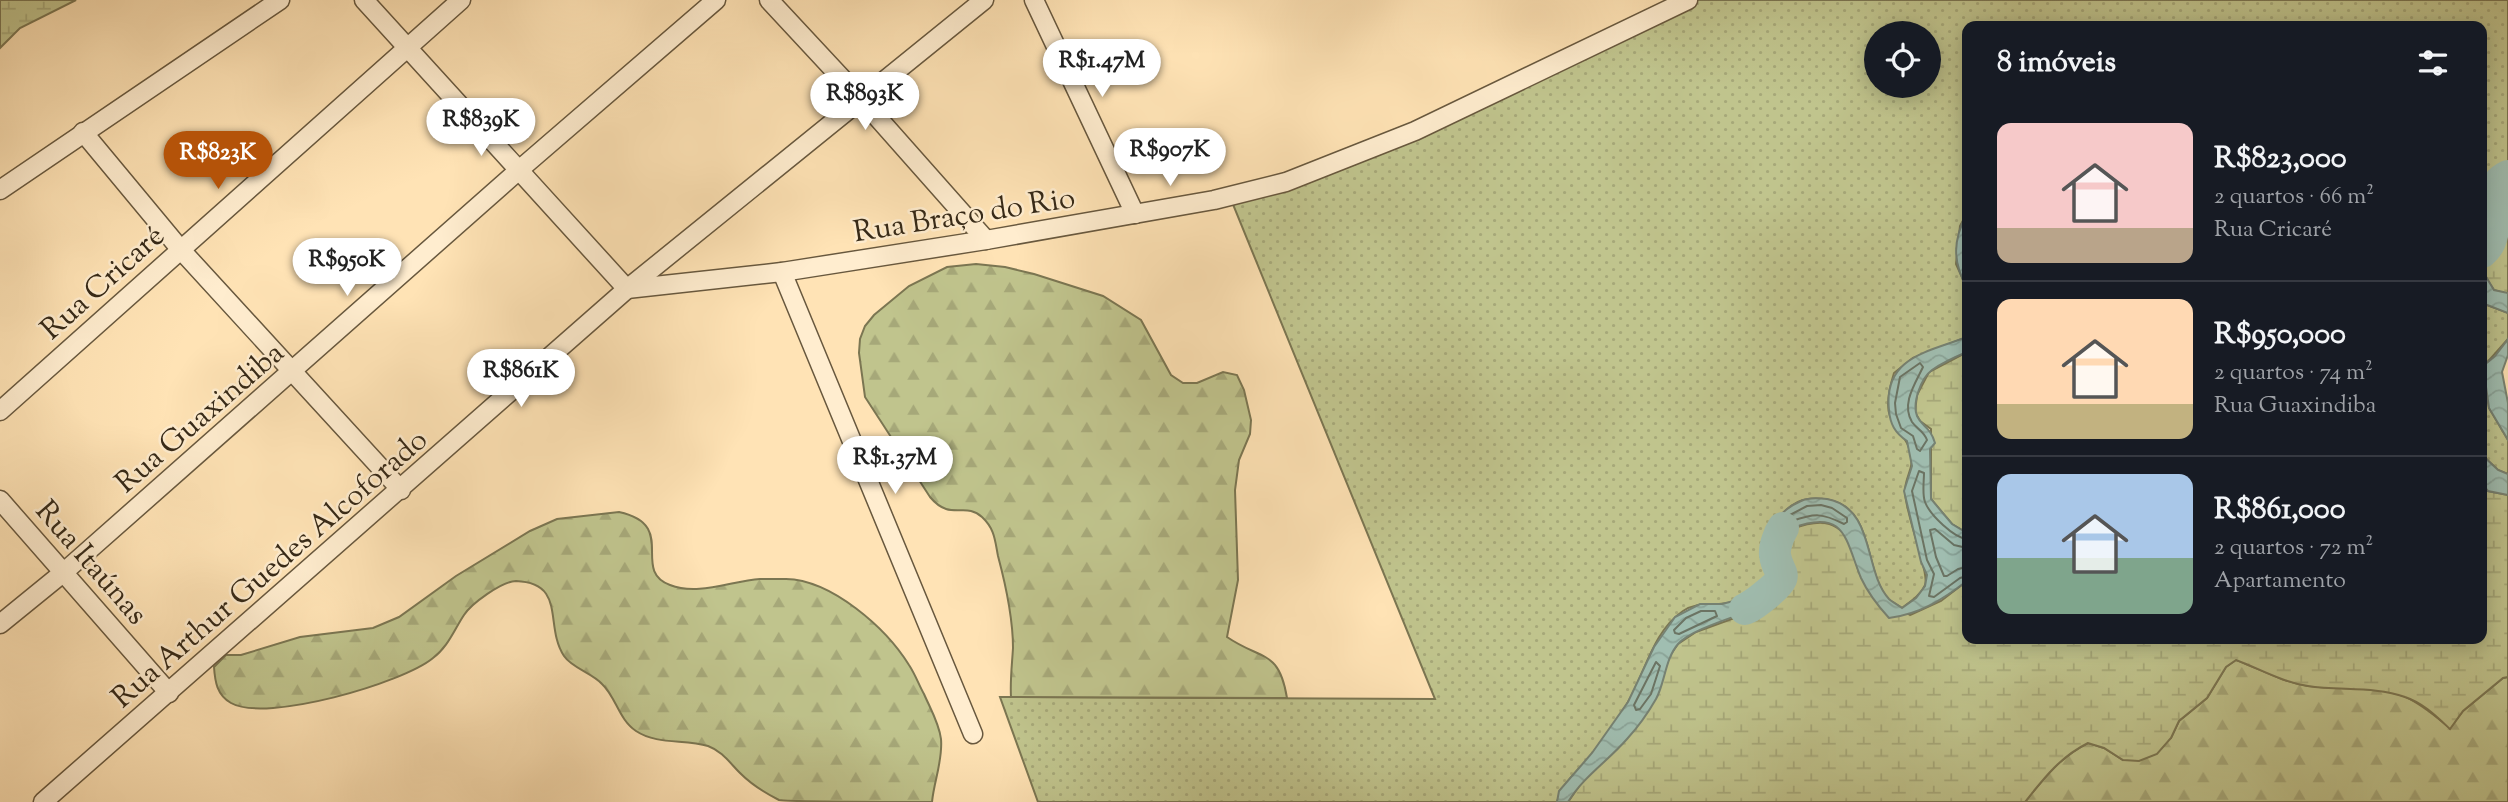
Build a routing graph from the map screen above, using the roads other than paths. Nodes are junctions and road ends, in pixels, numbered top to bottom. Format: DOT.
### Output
graph roads {
  1 [pos="280,0"];
  2 [pos="364,0"];
  3 [pos="461,0"];
  4 [pos="716,0"];
  5 [pos="769,0"];
  6 [pos="984,0"];
  7 [pos="1034,0"];
  8 [pos="1688,0"];
  9 [pos="407,49"];
  10 [pos="862,100"];
  11 [pos="83,132"];
  12 [pos="519,170"];
  13 [pos="0,190"];
  14 [pos="1135,214"];
  15 [pos="986,240"];
  16 [pos="181,250"];
  17 [pos="782,272"];
  18 [pos="627,289"];
  19 [pos="292,373"];
  20 [pos="0,411"];
  21 [pos="401,490"];
  22 [pos="0,500"];
  23 [pos="64,572"];
  24 [pos="0,624"];
  25 [pos="169,693"];
  26 [pos="973,734"];
  27 [pos="43,802"];
  1 -- 11 [label="street"];
  2 -- 9 [label="street"];
  3 -- 9 [label="street, Rua Cricaré"];
  4 -- 12 [label="street, Rua Guaxindiba"];
  5 -- 10 [label="street"];
  6 -- 10 [label="street, Rua Arthur Guedes Alcoforado"];
  7 -- 14 [label="street"];
  8 -- 14 [label="street, Rua Braço do Rio"];
  9 -- 12 [label="street"];
  9 -- 16 [label="street, Rua Cricaré"];
  10 -- 15 [label="street"];
  10 -- 18 [label="street, Rua Arthur Guedes Alcoforado"];
  11 -- 13 [label="street"];
  11 -- 16 [label="street"];
  12 -- 18 [label="street"];
  12 -- 19 [label="street, Rua Guaxindiba"];
  14 -- 15 [label="street, Rua Braço do Rio"];
  15 -- 17 [label="street, Rua Braço do Rio"];
  16 -- 19 [label="street"];
  16 -- 20 [label="street, Rua Cricaré"];
  17 -- 18 [label="street, Rua Braço do Rio"];
  17 -- 26 [label="street"];
  18 -- 21 [label="street, Rua Arthur Guedes Alcoforado"];
  19 -- 21 [label="street"];
  19 -- 23 [label="street, Rua Guaxindiba"];
  21 -- 25 [label="street, Rua Arthur Guedes Alcoforado"];
  22 -- 23 [label="street, Rua Itaúnas"];
  23 -- 24 [label="street, Rua Guaxindiba"];
  23 -- 25 [label="street, Rua Itaúnas"];
  25 -- 27 [label="street, Rua Arthur Guedes Alcoforado"];
}
